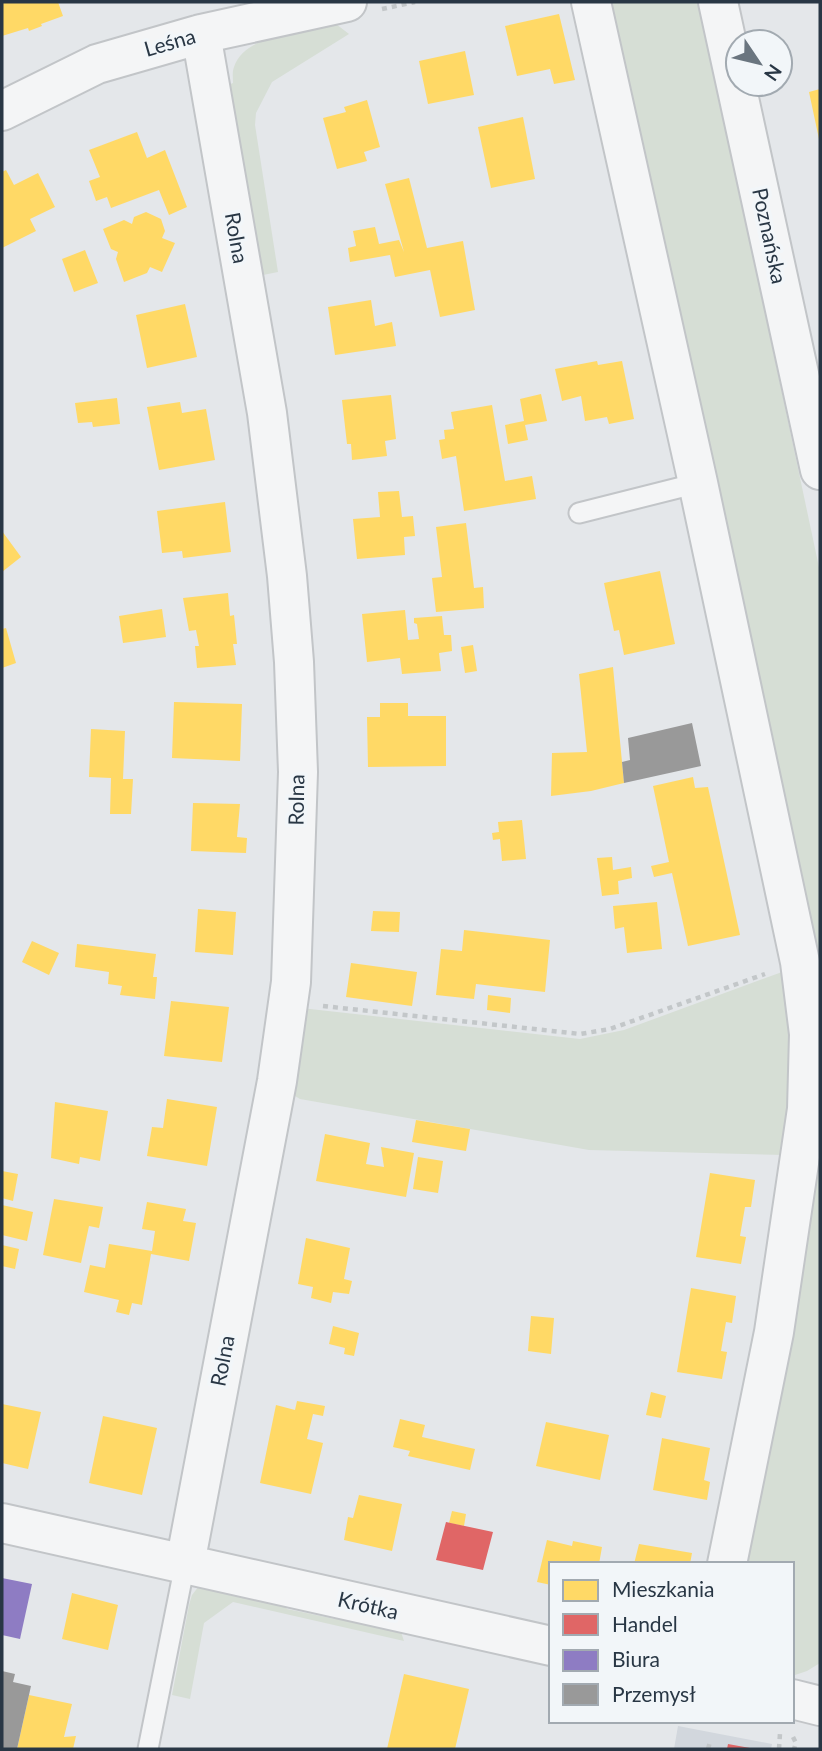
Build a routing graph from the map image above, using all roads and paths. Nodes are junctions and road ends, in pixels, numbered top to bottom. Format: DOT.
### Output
graph roads {
  1 [pos="347,2"];
  2 [pos="591,2"];
  3 [pos="718,2"];
  4 [pos="201,34"];
  5 [pos="2,111"];
  6 [pos="820,470"];
  7 [pos="698,483"];
  8 [pos="579,513"];
  9 [pos="800,961"];
  10 [pos="288,1002"];
  11 [pos="2,1523"];
  12 [pos="727,1562"];
  13 [pos="186,1564"];
  14 [pos="549,1646"];
  15 [pos="794,1700"];
  16 [pos="820,1706"];
  17 [pos="709,1742"];
  18 [pos="148,1749"];
  19 [pos="708,1749"];
  1 -- 4 [label="street, Leśna"];
  2 -- 7 [label="street"];
  3 -- 6 [label="street, Poznańska"];
  4 -- 5 [label="street, Leśna"];
  4 -- 10 [label="street, Rolna"];
  7 -- 8 [label="lane"];
  7 -- 9 [label="street"];
  9 -- 10 [label="path"];
  9 -- 12 [label="street"];
  10 -- 13 [label="street, Rolna"];
  11 -- 13 [label="street, Krótka"];
  13 -- 14 [label="street, Krótka"];
  13 -- 18 [label="lane"];
  15 -- 16 [label="street"];
  17 -- 19 [label="path"];
}
